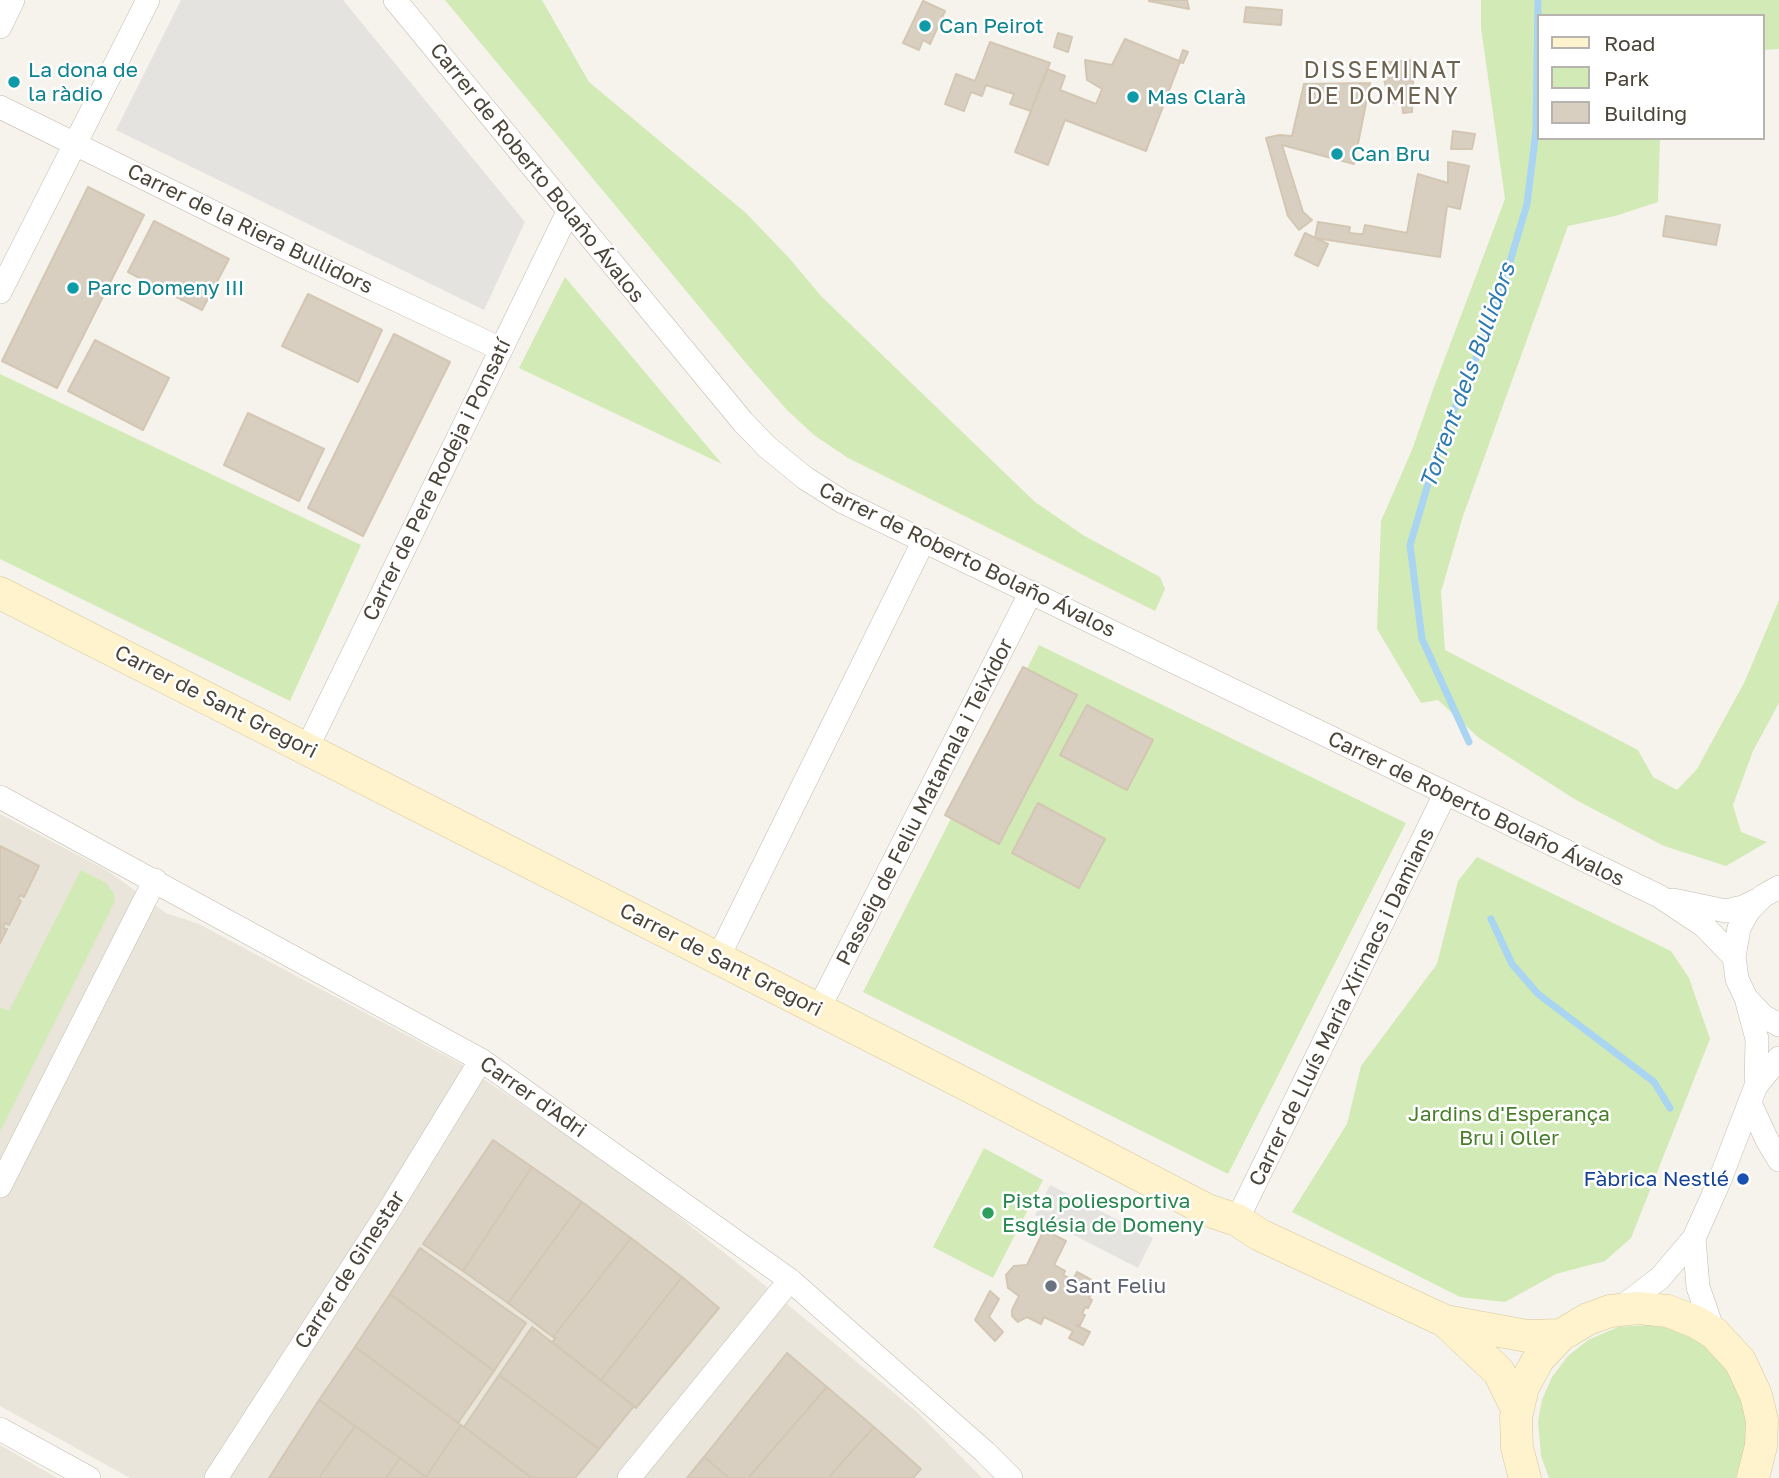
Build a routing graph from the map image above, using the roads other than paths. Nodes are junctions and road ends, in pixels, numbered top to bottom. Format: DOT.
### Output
graph roads {
  1 [pos="13,0"];
  2 [pos="148,0"];
  3 [pos="395,0"];
  4 [pos="0,26"];
  5 [pos="0,107"];
  6 [pos="75,143"];
  7 [pos="568,212"];
  8 [pos="0,292"];
  9 [pos="501,349"];
  10 [pos="923,540"];
  11 [pos="0,593"];
  12 [pos="1031,593"];
  13 [pos="307,748"];
  14 [pos="1446,794"];
  15 [pos="0,797"];
  16 [pos="155,880"];
  17 [pos="1771,892"];
  18 [pos="1659,896"];
  19 [pos="1734,957"];
  20 [pos="718,958"];
  21 [pos="1746,998"];
  22 [pos="818,1010"];
  23 [pos="1779,1025"];
  24 [pos="1779,1058"];
  25 [pos="481,1060"];
  26 [pos="1753,1095"];
  27 [pos="1779,1160"];
  28 [pos="0,1186"];
  29 [pos="1237,1220"];
  30 [pos="1694,1238"];
  31 [pos="790,1280"];
  32 [pos="1618,1310"];
  33 [pos="1445,1321"];
  34 [pos="1714,1333"];
  35 [pos="1561,1335"];
  36 [pos="1517,1409"];
  37 [pos="0,1429"];
  38 [pos="1770,1458"];
  39 [pos="89,1478"];
  40 [pos="216,1478"];
  41 [pos="629,1478"];
  42 [pos="1011,1478"];
  43 [pos="1525,1478"];
  44 [pos="1753,1478"];
  1 -- 4 [label="street"];
  2 -- 6 [label="street"];
  3 -- 7 [label="street, Carrer de Roberto Bolaño Ávalos"];
  5 -- 6 [label="street, Carrer de la Riera Bullidors"];
  6 -- 8 [label="street"];
  6 -- 9 [label="street, Carrer de la Riera Bullidors"];
  7 -- 9 [label="street, Carrer de Pere Rodeja i Ponsatí"];
  7 -- 10 [label="street, Carrer de Roberto Bolaño Ávalos"];
  9 -- 13 [label="street, Carrer de Pere Rodeja i Ponsatí"];
  10 -- 12 [label="street, Carrer de Roberto Bolaño Ávalos"];
  10 -- 20 [label="street"];
  11 -- 13 [label="main road, Carrer de Sant Gregori"];
  12 -- 14 [label="street, Carrer de Roberto Bolaño Ávalos"];
  12 -- 22 [label="street, Passeig de Feliu Matamala i Teixidor"];
  13 -- 20 [label="main road, Carrer de Sant Gregori"];
  14 -- 18 [label="street, Carrer de Roberto Bolaño Ávalos"];
  14 -- 29 [label="street, Carrer de Lluís Maria Xirinacs i Damians"];
  15 -- 16 [label="street, Carrer d'Adri"];
  16 -- 25 [label="street, Carrer d'Adri"];
  16 -- 28 [label="street"];
  17 -- 18 [label="street, Carrer de Roberto Bolaño Ávalos"];
  17 -- 19 [label="street"];
  18 -- 19 [label="street, Carrer de Roberto Bolaño Ávalos"];
  19 -- 21 [label="street"];
  20 -- 22 [label="main road, Carrer de Sant Gregori"];
  21 -- 23 [label="street"];
  21 -- 26 [label="street"];
  22 -- 29 [label="main road, Carrer de Sant Gregori"];
  24 -- 26 [label="street"];
  25 -- 31 [label="street, Carrer d'Adri"];
  25 -- 40 [label="street, Carrer de Ginestar"];
  26 -- 27 [label="street"];
  26 -- 30 [label="street"];
  29 -- 33 [label="main road, Carrer de Sant Gregori"];
  30 -- 32 [label="street"];
  30 -- 34 [label="street"];
  31 -- 41 [label="street"];
  31 -- 42 [label="street, Carrer d'Adri"];
  32 -- 34 [label="main road"];
  32 -- 35 [label="main road"];
  33 -- 35 [label="main road, Carrer de Sant Gregori"];
  33 -- 36 [label="main road, Carrer de Sant Gregori"];
  34 -- 38 [label="main road"];
  35 -- 36 [label="main road"];
  36 -- 43 [label="main road"];
  37 -- 39 [label="street"];
  38 -- 44 [label="main road"];
}
